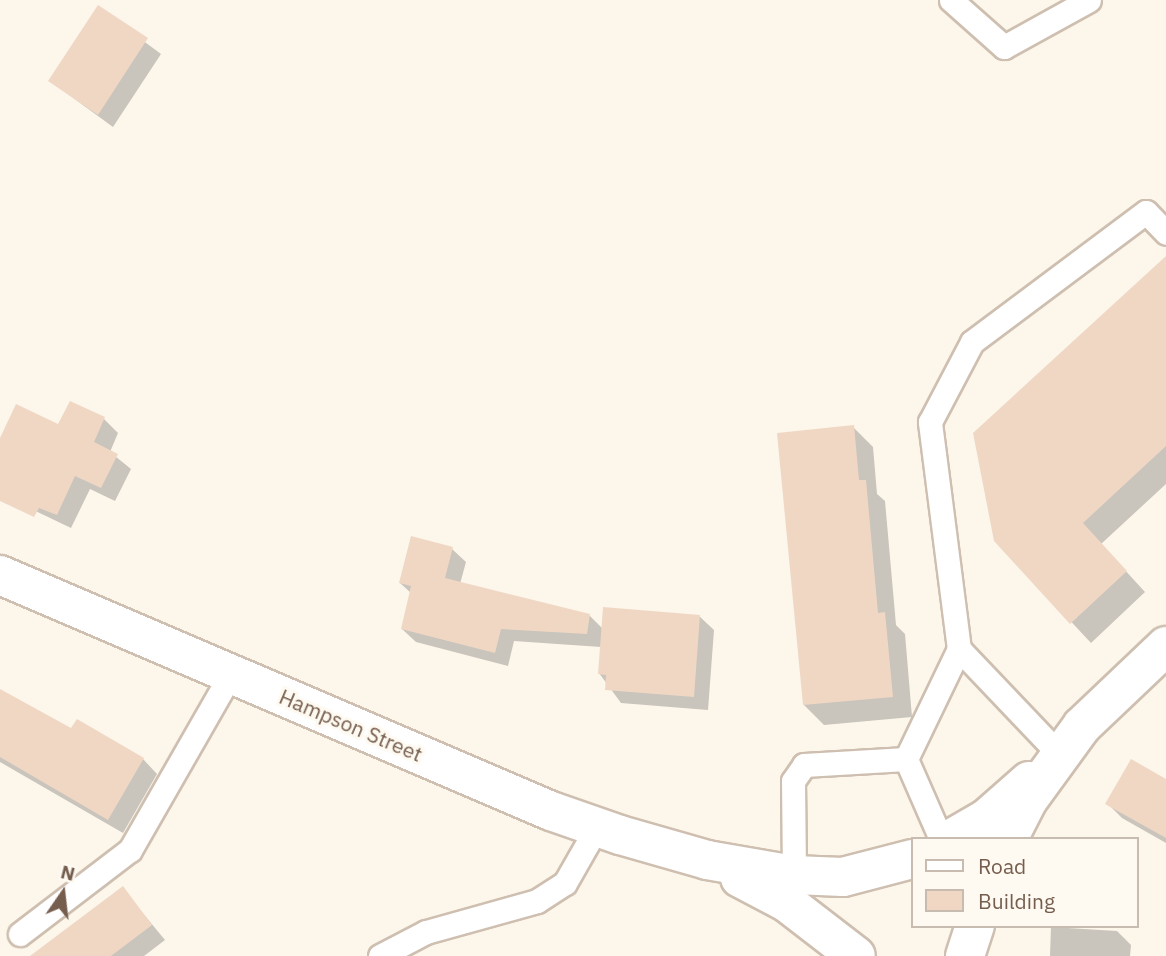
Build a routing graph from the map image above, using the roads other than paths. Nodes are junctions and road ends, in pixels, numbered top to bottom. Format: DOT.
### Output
graph roads {
  1 [pos="951,0"];
  2 [pos="1089,0"];
  3 [pos="1166,233"];
  4 [pos="0,575"];
  5 [pos="1166,646"];
  6 [pos="959,649"];
  7 [pos="231,674"];
  8 [pos="1059,754"];
  9 [pos="906,759"];
  10 [pos="597,827"];
  11 [pos="940,837"];
  12 [pos="954,837"];
  13 [pos="1009,837"];
  14 [pos="911,859"];
  15 [pos="707,860"];
  16 [pos="794,875"];
  17 [pos="974,928"];
  18 [pos="20,934"];
  19 [pos="380,956"];
  20 [pos="856,956"];
  21 [pos="965,956"];
  1 -- 2 [label="lane"];
  3 -- 6 [label="lane"];
  4 -- 7 [label="street, Hampson Street"];
  5 -- 8 [label="street"];
  6 -- 8 [label="lane"];
  6 -- 9 [label="lane"];
  7 -- 10 [label="street, Hampson Street"];
  7 -- 18 [label="lane"];
  8 -- 12 [label="street"];
  8 -- 13 [label="street"];
  9 -- 11 [label="lane"];
  9 -- 16 [label="lane"];
  10 -- 15 [label="street, Hampson Street"];
  10 -- 19 [label="lane"];
  14 -- 16 [label="street, Hampson Street"];
  15 -- 16 [label="street, Hampson Street"];
  15 -- 20 [label="street, Hampson Street"];
  17 -- 21 [label="street"];
}
